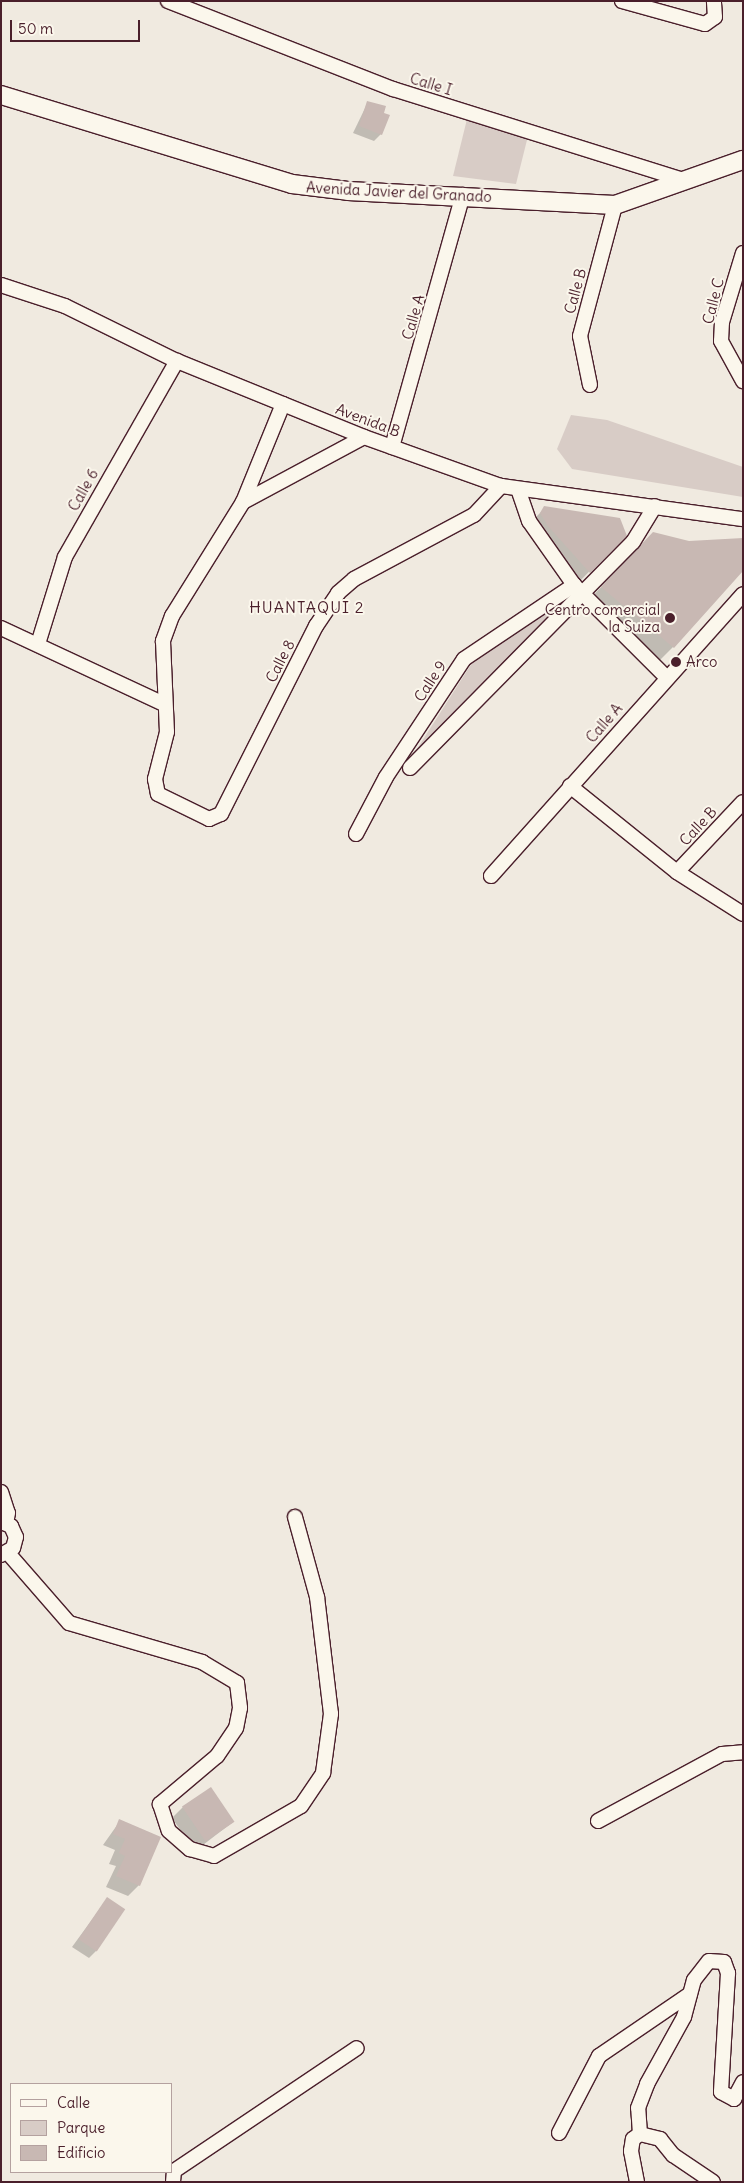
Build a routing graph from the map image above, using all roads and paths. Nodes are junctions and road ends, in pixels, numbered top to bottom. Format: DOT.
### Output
graph roads {
  1 [pos="168,1"];
  2 [pos="622,1"];
  3 [pos="714,1"];
  4 [pos="1,95"];
  5 [pos="743,160"];
  6 [pos="690,182"];
  7 [pos="463,195"];
  8 [pos="615,205"];
  9 [pos="743,253"];
  10 [pos="1,284"];
  11 [pos="177,361"];
  12 [pos="743,381"];
  13 [pos="590,385"];
  14 [pos="283,404"];
  15 [pos="364,437"];
  16 [pos="392,447"];
  17 [pos="501,486"];
  18 [pos="518,490"];
  19 [pos="243,502"];
  20 [pos="655,506"];
  21 [pos="743,519"];
  22 [pos="578,589"];
  23 [pos="743,594"];
  24 [pos="1,628"];
  25 [pos="38,644"];
  26 [pos="666,677"];
  27 [pos="164,704"];
  28 [pos="410,768"];
  29 [pos="570,786"];
  30 [pos="743,802"];
  31 [pos="356,834"];
  32 [pos="677,872"];
  33 [pos="491,876"];
  34 [pos="743,914"];
  35 [pos="1,1492"];
  36 [pos="295,1517"];
  37 [pos="4,1522"];
  38 [pos="5,1554"];
  39 [pos="743,1752"];
  40 [pos="598,1821"];
  41 [pos="690,1994"];
  42 [pos="357,2048"];
  43 [pos="743,2082"];
  44 [pos="558,2133"];
  45 [pos="640,2134"];
  46 [pos="174,2182"];
  47 [pos="637,2182"];
  48 [pos="713,2182"];
  1 -- 6 [label="street, Calle I"];
  2 -- 3 [label="street"];
  4 -- 7 [label="street, Avenida Javier del Granado"];
  5 -- 6 [label="street, Avenida Javier del Granado"];
  6 -- 8 [label="street, Avenida Javier del Granado"];
  7 -- 8 [label="street, Avenida Javier del Granado"];
  7 -- 16 [label="street, Calle A"];
  8 -- 13 [label="street, Calle B"];
  9 -- 12 [label="street, Calle C"];
  10 -- 11 [label="street, Avenida B"];
  11 -- 14 [label="street, Avenida B"];
  11 -- 25 [label="street, Calle 6"];
  14 -- 15 [label="street, Avenida B"];
  14 -- 19 [label="street"];
  15 -- 16 [label="street, Avenida B"];
  15 -- 19 [label="street"];
  16 -- 17 [label="street, Avenida B"];
  17 -- 18 [label="street, Avenida B"];
  17 -- 27 [label="street, Calle 8"];
  18 -- 20 [label="street, Avenida B"];
  18 -- 22 [label="street"];
  19 -- 27 [label="street"];
  20 -- 21 [label="street, Avenida B"];
  20 -- 22 [label="street"];
  22 -- 26 [label="street"];
  22 -- 28 [label="street"];
  22 -- 31 [label="street, Calle 9"];
  23 -- 26 [label="street, Calle A"];
  24 -- 25 [label="street"];
  25 -- 27 [label="street"];
  26 -- 29 [label="street, Calle A"];
  29 -- 32 [label="street"];
  29 -- 33 [label="street, Calle A"];
  30 -- 32 [label="street, Calle B"];
  32 -- 34 [label="street"];
  35 -- 37 [label="street"];
  36 -- 38 [label="street"];
  37 -- 38 [label="street"];
  39 -- 40 [label="street"];
  41 -- 43 [label="street"];
  41 -- 44 [label="street"];
  41 -- 45 [label="street"];
  42 -- 46 [label="street"];
  45 -- 47 [label="street"];
  45 -- 48 [label="street"];
}
